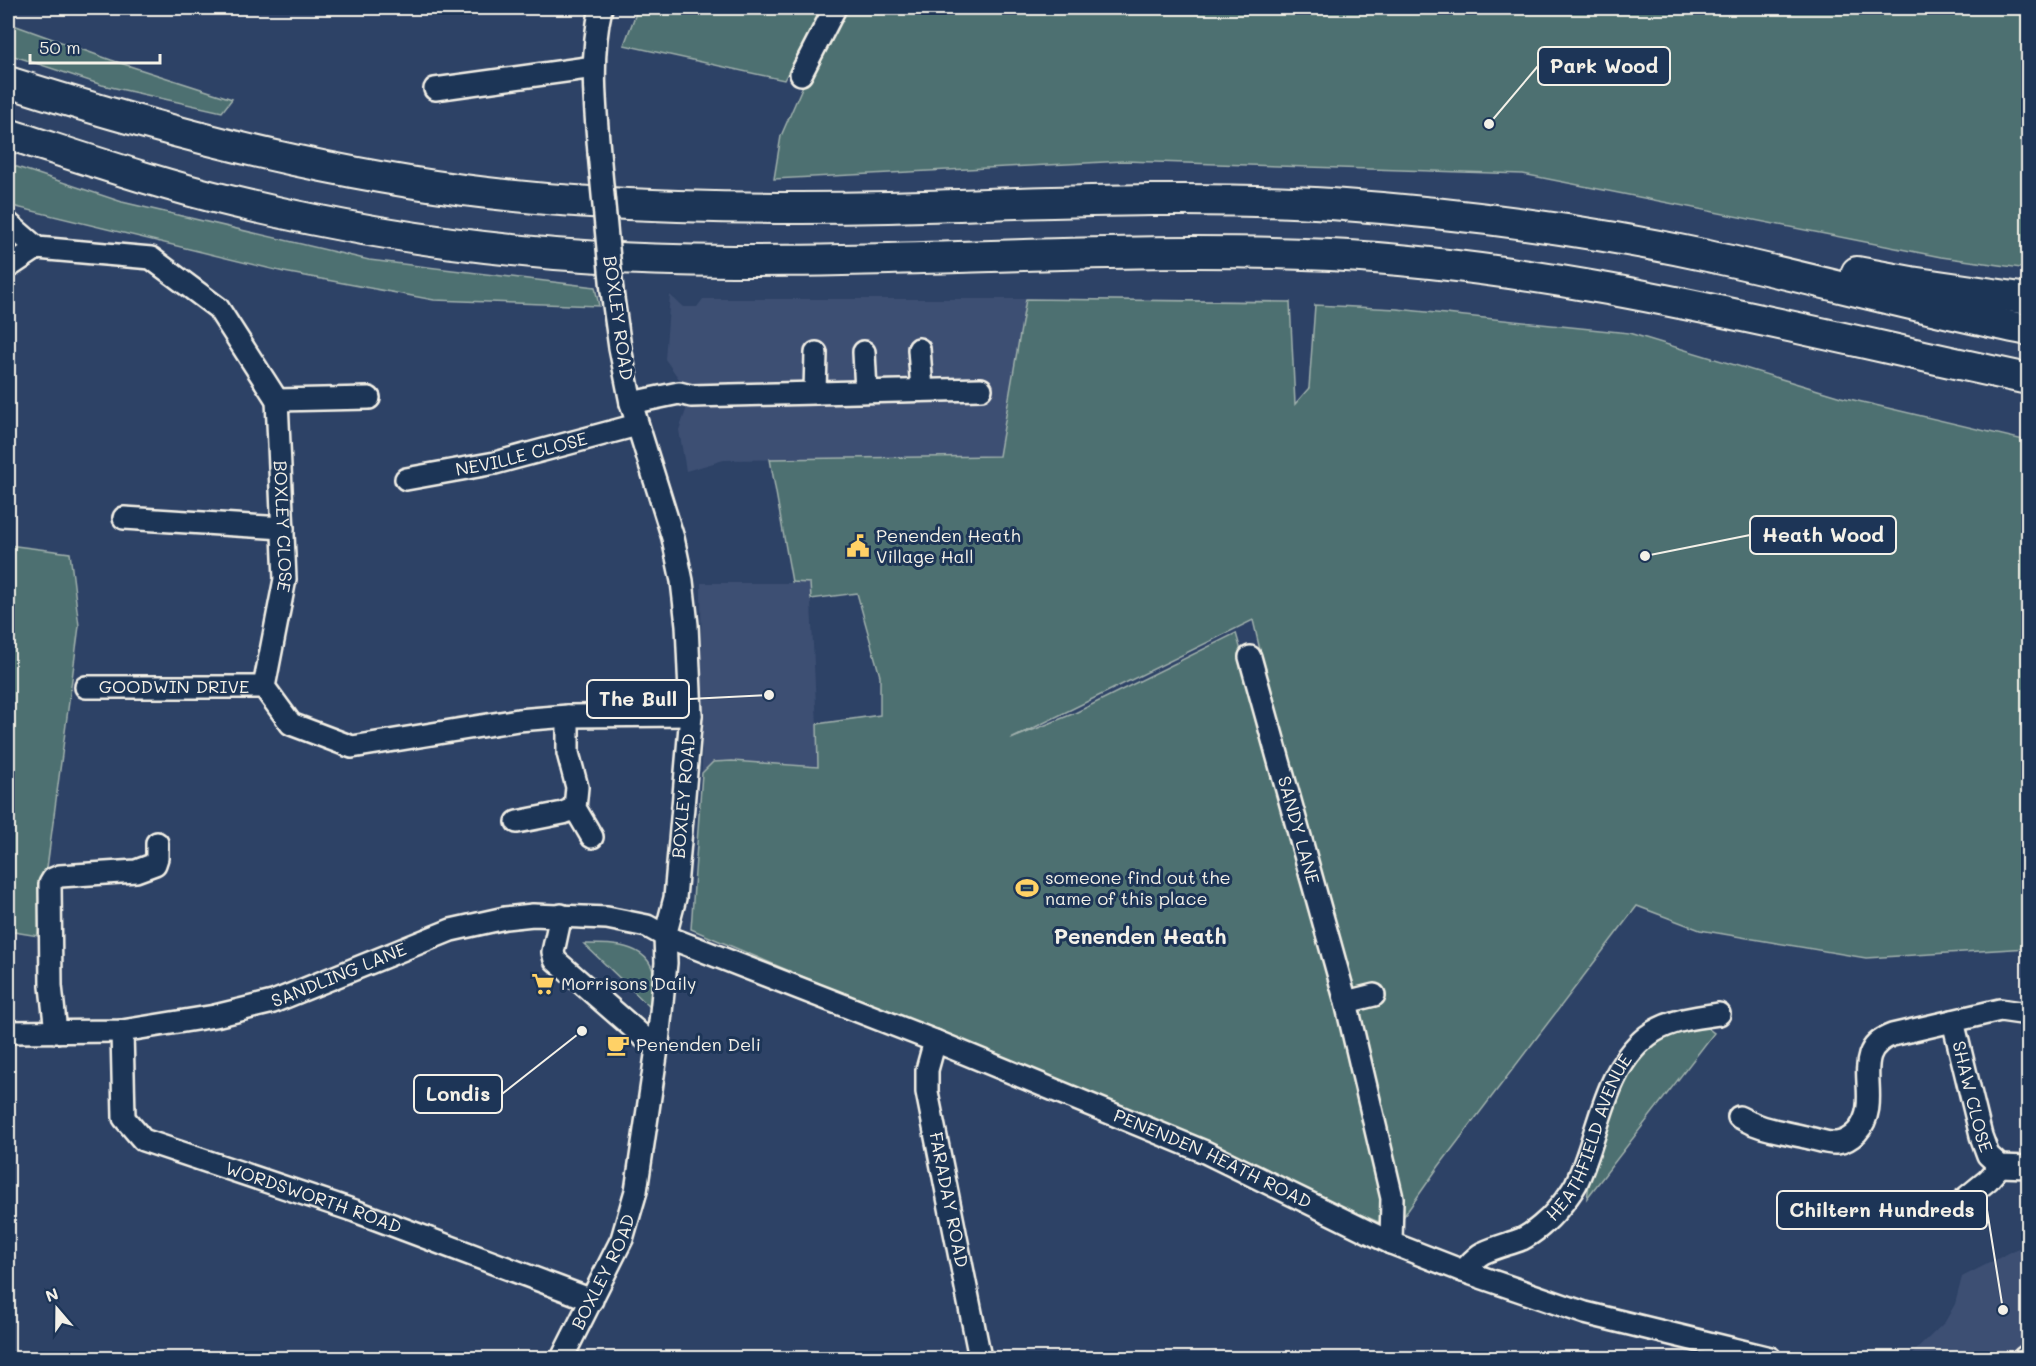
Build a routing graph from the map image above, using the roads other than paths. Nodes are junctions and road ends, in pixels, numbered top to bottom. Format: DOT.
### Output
graph roads {
  1 [pos="601,8"];
  2 [pos="835,8"];
  3 [pos="594,67"];
  4 [pos="801,74"];
  5 [pos="8,82"];
  6 [pos="435,89"];
  7 [pos="8,134"];
  8 [pos="8,223"];
  9 [pos="37,248"];
  10 [pos="1708,256"];
  11 [pos="8,264"];
  12 [pos="2028,298"];
  13 [pos="2028,330"];
  14 [pos="919,350"];
  15 [pos="864,352"];
  16 [pos="816,353"];
  17 [pos="2028,379"];
  18 [pos="981,388"];
  19 [pos="922,390"];
  20 [pos="866,391"];
  21 [pos="815,392"];
  22 [pos="369,398"];
  23 [pos="277,400"];
  24 [pos="631,403"];
  25 [pos="637,425"];
  26 [pos="406,479"];
  27 [pos="124,518"];
  28 [pos="282,528"];
  29 [pos="1250,657"];
  30 [pos="86,687"];
  31 [pos="264,687"];
  32 [pos="691,715"];
  33 [pos="568,716"];
  34 [pos="576,808"];
  35 [pos="517,822"];
  36 [pos="592,837"];
  37 [pos="157,843"];
  38 [pos="561,915"];
  39 [pos="664,936"];
  40 [pos="1374,995"];
  41 [pos="1346,1002"];
  42 [pos="1719,1014"];
  43 [pos="2028,1014"];
  44 [pos="1953,1021"];
  45 [pos="122,1030"];
  46 [pos="8,1032"];
  47 [pos="56,1032"];
  48 [pos="935,1041"];
  49 [pos="658,1042"];
  50 [pos="1739,1117"];
  51 [pos="2000,1166"];
  52 [pos="2028,1167"];
  53 [pos="1956,1206"];
  54 [pos="1391,1243"];
  55 [pos="1463,1271"];
  56 [pos="592,1300"];
  57 [pos="2028,1355"];
  58 [pos="562,1359"];
  59 [pos="980,1359"];
  60 [pos="1770,1359"];
  61 [pos="2024,1359"];
  1 -- 3 [label="street, BOXLEY ROAD"];
  2 -- 4 [label="street"];
  3 -- 6 [label="street"];
  3 -- 24 [label="street, BOXLEY ROAD, bridge"];
  5 -- 10 [label="highway"];
  7 -- 17 [label="highway"];
  8 -- 9 [label="street"];
  9 -- 11 [label="street"];
  9 -- 23 [label="street"];
  10 -- 12 [label="highway"];
  10 -- 13 [label="highway"];
  14 -- 19 [label="street"];
  15 -- 20 [label="street"];
  16 -- 21 [label="street"];
  18 -- 19 [label="street"];
  19 -- 20 [label="street"];
  20 -- 21 [label="street"];
  21 -- 24 [label="street"];
  22 -- 23 [label="street"];
  23 -- 28 [label="street, BOXLEY CLOSE"];
  24 -- 25 [label="street, BOXLEY ROAD"];
  25 -- 26 [label="street, NEVILLE CLOSE"];
  25 -- 32 [label="street, BOXLEY ROAD"];
  27 -- 28 [label="street"];
  28 -- 31 [label="street, BOXLEY CLOSE"];
  29 -- 41 [label="street, SANDY LANE"];
  30 -- 31 [label="street, GOODWIN DRIVE"];
  31 -- 33 [label="street"];
  32 -- 33 [label="street"];
  32 -- 39 [label="street, BOXLEY ROAD"];
  33 -- 34 [label="street"];
  34 -- 35 [label="street"];
  34 -- 36 [label="street"];
  37 -- 47 [label="street"];
  38 -- 39 [label="street, SANDLING LANE"];
  38 -- 45 [label="street, SANDLING LANE"];
  38 -- 49 [label="street"];
  39 -- 48 [label="street, PENENDEN HEATH ROAD"];
  39 -- 49 [label="street, BOXLEY ROAD"];
  40 -- 41 [label="street"];
  41 -- 54 [label="street, SANDY LANE"];
  42 -- 55 [label="street, HEATHFIELD AVENUE"];
  43 -- 44 [label="street, SHAW CLOSE"];
  44 -- 50 [label="street, SHAW CLOSE"];
  44 -- 51 [label="street, SHAW CLOSE"];
  45 -- 47 [label="street, SANDLING LANE"];
  45 -- 56 [label="street, WORDSWORTH ROAD"];
  46 -- 47 [label="street, SANDLING LANE"];
  48 -- 54 [label="street, PENENDEN HEATH ROAD"];
  48 -- 59 [label="street, FARADAY ROAD"];
  49 -- 56 [label="street, BOXLEY ROAD"];
  51 -- 52 [label="street, SHAW CLOSE"];
  51 -- 53 [label="street, SHAW CLOSE"];
  54 -- 55 [label="street, PENENDEN HEATH ROAD"];
  55 -- 60 [label="street, PENENDEN HEATH ROAD"];
  56 -- 58 [label="street, BOXLEY ROAD"];
  57 -- 61 [label="street"];
}
